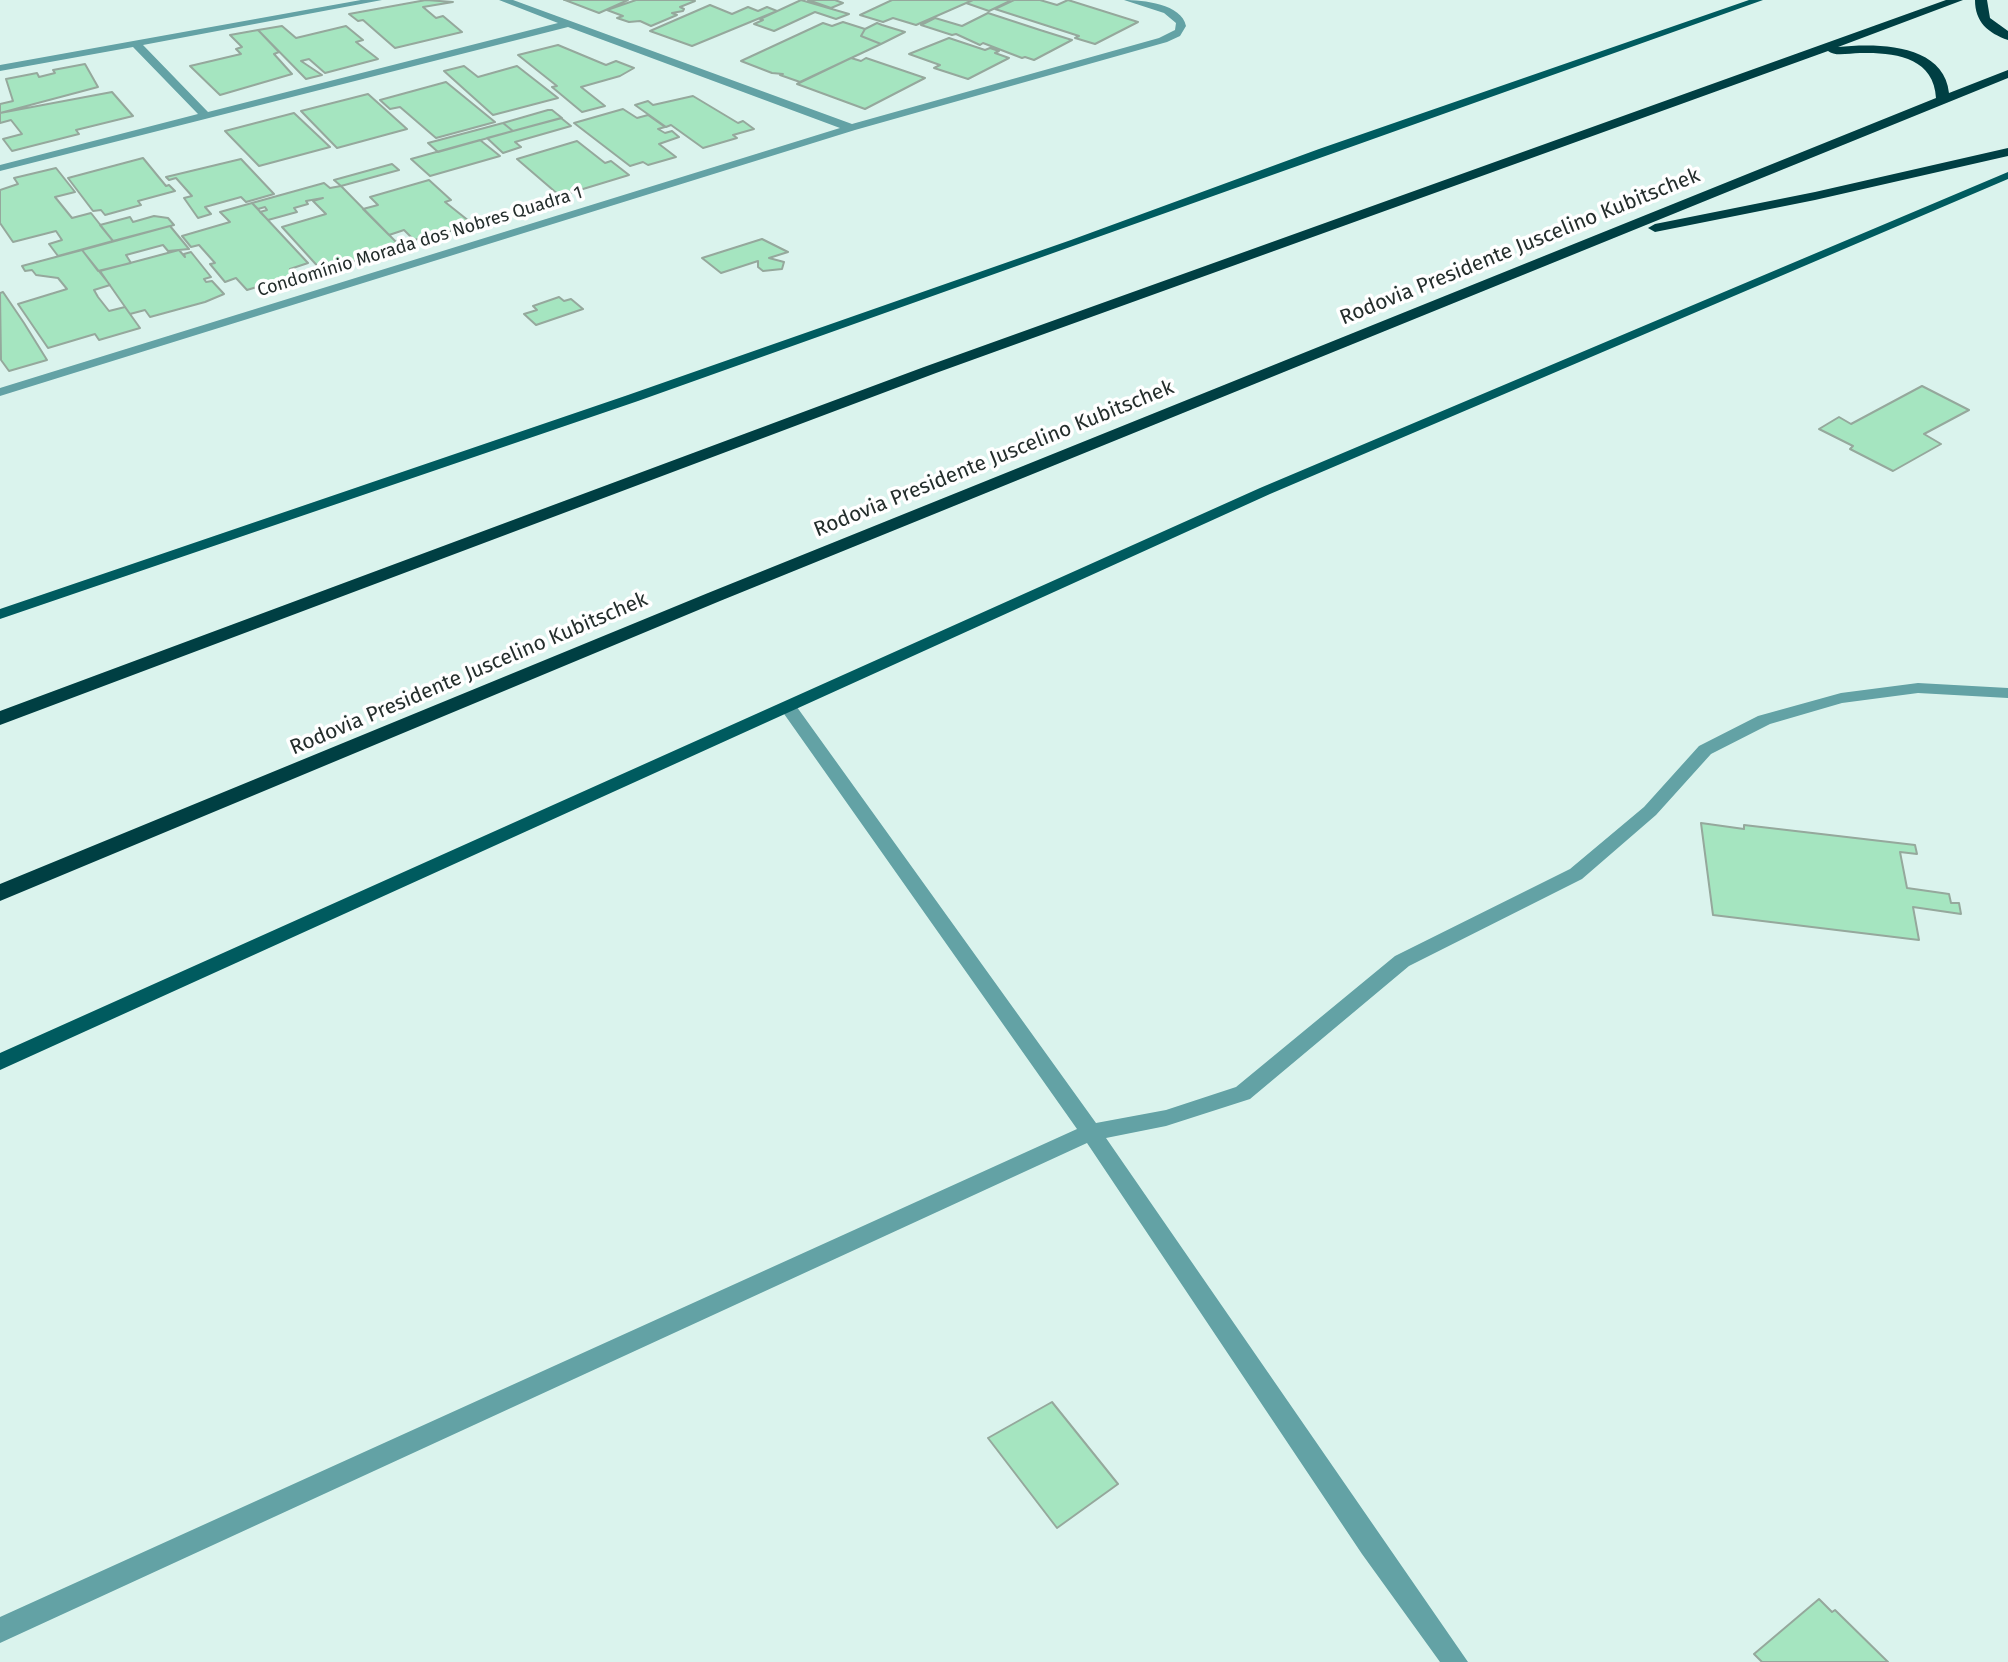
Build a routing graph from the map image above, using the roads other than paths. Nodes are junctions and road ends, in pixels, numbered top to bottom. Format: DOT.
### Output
graph roads {
  1 [pos="377,0"];
  2 [pos="505,0"];
  3 [pos="1129,0"];
  4 [pos="1758,0"];
  5 [pos="1957,0"];
  6 [pos="1981,0"];
  7 [pos="566,24"];
  8 [pos="2008,36"];
  9 [pos="136,44"];
  10 [pos="1804,54"];
  11 [pos="0,68"];
  12 [pos="2008,74"];
  13 [pos="1942,101"];
  14 [pos="206,116"];
  15 [pos="851,128"];
  16 [pos="2008,152"];
  17 [pos="0,168"];
  18 [pos="2008,175"];
  19 [pos="1608,237"];
  20 [pos="0,392"];
  21 [pos="0,614"];
  22 [pos="2008,693"];
  23 [pos="788,706"];
  24 [pos="0,718"];
  25 [pos="0,893"];
  26 [pos="0,1062"];
  27 [pos="1091,1132"];
  28 [pos="0,1630"];
  29 [pos="1455,1662"];
  1 -- 9 [label="street"];
  2 -- 7 [label="street"];
  3 -- 15 [label="street, Condomínio Morada dos Nobres Quadra 1"];
  4 -- 21 [label="main road"];
  5 -- 10 [label="highway"];
  6 -- 8 [label="highway"];
  7 -- 14 [label="street"];
  7 -- 15 [label="street"];
  9 -- 11 [label="street"];
  9 -- 14 [label="street"];
  10 -- 13 [label="highway"];
  10 -- 24 [label="highway"];
  12 -- 13 [label="highway, Rodovia Presidente Juscelino Kubitschek"];
  13 -- 19 [label="highway, Rodovia Presidente Juscelino Kubitschek"];
  14 -- 17 [label="street"];
  15 -- 20 [label="street, Condomínio Morada dos Nobres Quadra 1"];
  16 -- 19 [label="highway"];
  18 -- 23 [label="main road"];
  19 -- 25 [label="highway, Rodovia Presidente Juscelino Kubitschek"];
  22 -- 27 [label="street"];
  23 -- 26 [label="main road"];
  23 -- 27 [label="street"];
  27 -- 28 [label="street"];
  27 -- 29 [label="street"];
}
